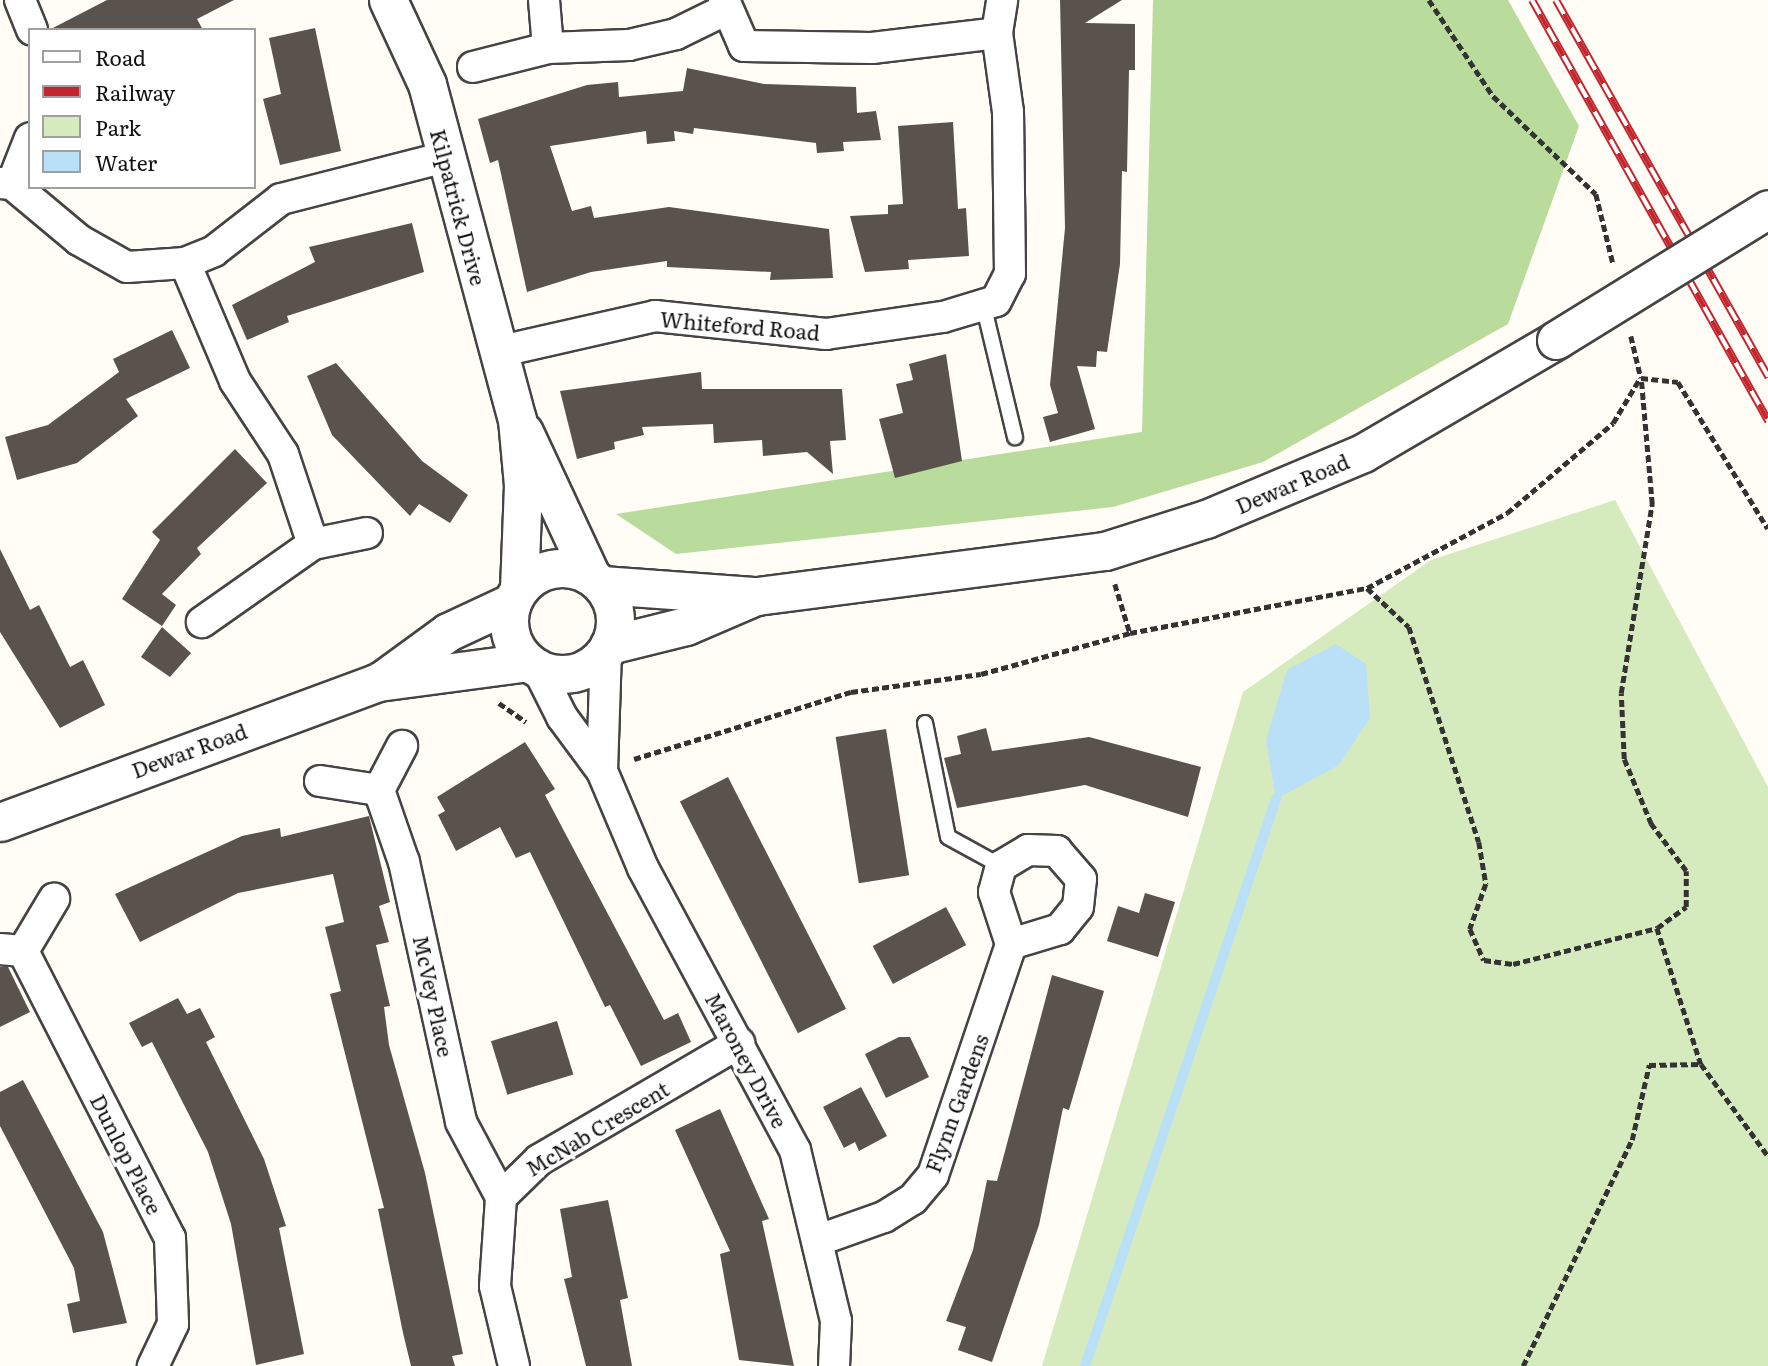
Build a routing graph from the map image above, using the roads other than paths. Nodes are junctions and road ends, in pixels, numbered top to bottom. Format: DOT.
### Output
graph roads {
  1 [pos="20,0"];
  2 [pos="388,0"];
  3 [pos="544,0"];
  4 [pos="1002,0"];
  5 [pos="725,5"];
  6 [pos="31,28"];
  7 [pos="997,33"];
  8 [pos="548,48"];
  9 [pos="473,67"];
  10 [pos="28,142"];
  11 [pos="446,157"];
  12 [pos="6,184"];
  13 [pos="1768,209"];
  14 [pos="185,263"];
  15 [pos="985,308"];
  16 [pos="497,352"];
  17 [pos="516,419"];
  18 [pos="1015,438"];
  19 [pos="367,533"];
  20 [pos="313,544"];
  21 [pos="597,580"];
  22 [pos="516,596"];
  23 [pos="757,596"];
  24 [pos="202,622"];
  25 [pos="608,648"];
  26 [pos="533,665"];
  27 [pos="378,682"];
  28 [pos="925,723"];
  29 [pos="402,746"];
  30 [pos="602,771"];
  31 [pos="320,781"];
  32 [pos="379,790"];
  33 [pos="0,822"];
  34 [pos="1001,866"];
  35 [pos="54,899"];
  36 [pos="1011,944"];
  37 [pos="12,950"];
  38 [pos="739,1043"];
  39 [pos="500,1197"];
  40 [pos="819,1240"];
  41 [pos="153,1366"];
  42 [pos="514,1366"];
  43 [pos="834,1366"];
  1 -- 6 [label="street"];
  2 -- 11 [label="street, Kilpatrick Drive"];
  3 -- 8 [label="street"];
  4 -- 7 [label="street"];
  5 -- 7 [label="street"];
  5 -- 8 [label="street"];
  7 -- 15 [label="street"];
  8 -- 9 [label="street"];
  10 -- 12 [label="street"];
  11 -- 14 [label="street"];
  11 -- 16 [label="street, Kilpatrick Drive"];
  12 -- 14 [label="street"];
  13 -- 23 [label="street, Dewar Road, bridge"];
  14 -- 20 [label="street"];
  15 -- 16 [label="street, Whiteford Road"];
  15 -- 18 [label="lane"];
  16 -- 17 [label="street, Kilpatrick Drive"];
  17 -- 21 [label="street, Kilpatrick Drive"];
  17 -- 22 [label="street, Kilpatrick Drive"];
  19 -- 20 [label="street"];
  20 -- 24 [label="street"];
  21 -- 22 [label="street"];
  21 -- 23 [label="street, Dewar Road"];
  21 -- 25 [label="street"];
  22 -- 26 [label="street"];
  22 -- 27 [label="street, Dewar Road"];
  23 -- 25 [label="street, Dewar Road"];
  25 -- 26 [label="street"];
  25 -- 30 [label="street, Maroney Drive"];
  26 -- 27 [label="street, Dewar Road"];
  26 -- 30 [label="street, Maroney Drive"];
  27 -- 33 [label="street, Dewar Road"];
  28 -- 34 [label="lane"];
  29 -- 32 [label="street"];
  30 -- 38 [label="street, Maroney Drive"];
  31 -- 32 [label="street"];
  32 -- 39 [label="street, McVey Place"];
  34 -- 36 [label="street"];
  34 -- 36 [label="street"];
  35 -- 37 [label="street, Dunlop Place"];
  36 -- 40 [label="street, Flynn Gardens"];
  37 -- 41 [label="street, Dunlop Place"];
  38 -- 39 [label="street, McNab Crescent"];
  38 -- 40 [label="street, Maroney Drive"];
  39 -- 42 [label="street"];
  40 -- 43 [label="street, Maroney Drive"];
}
